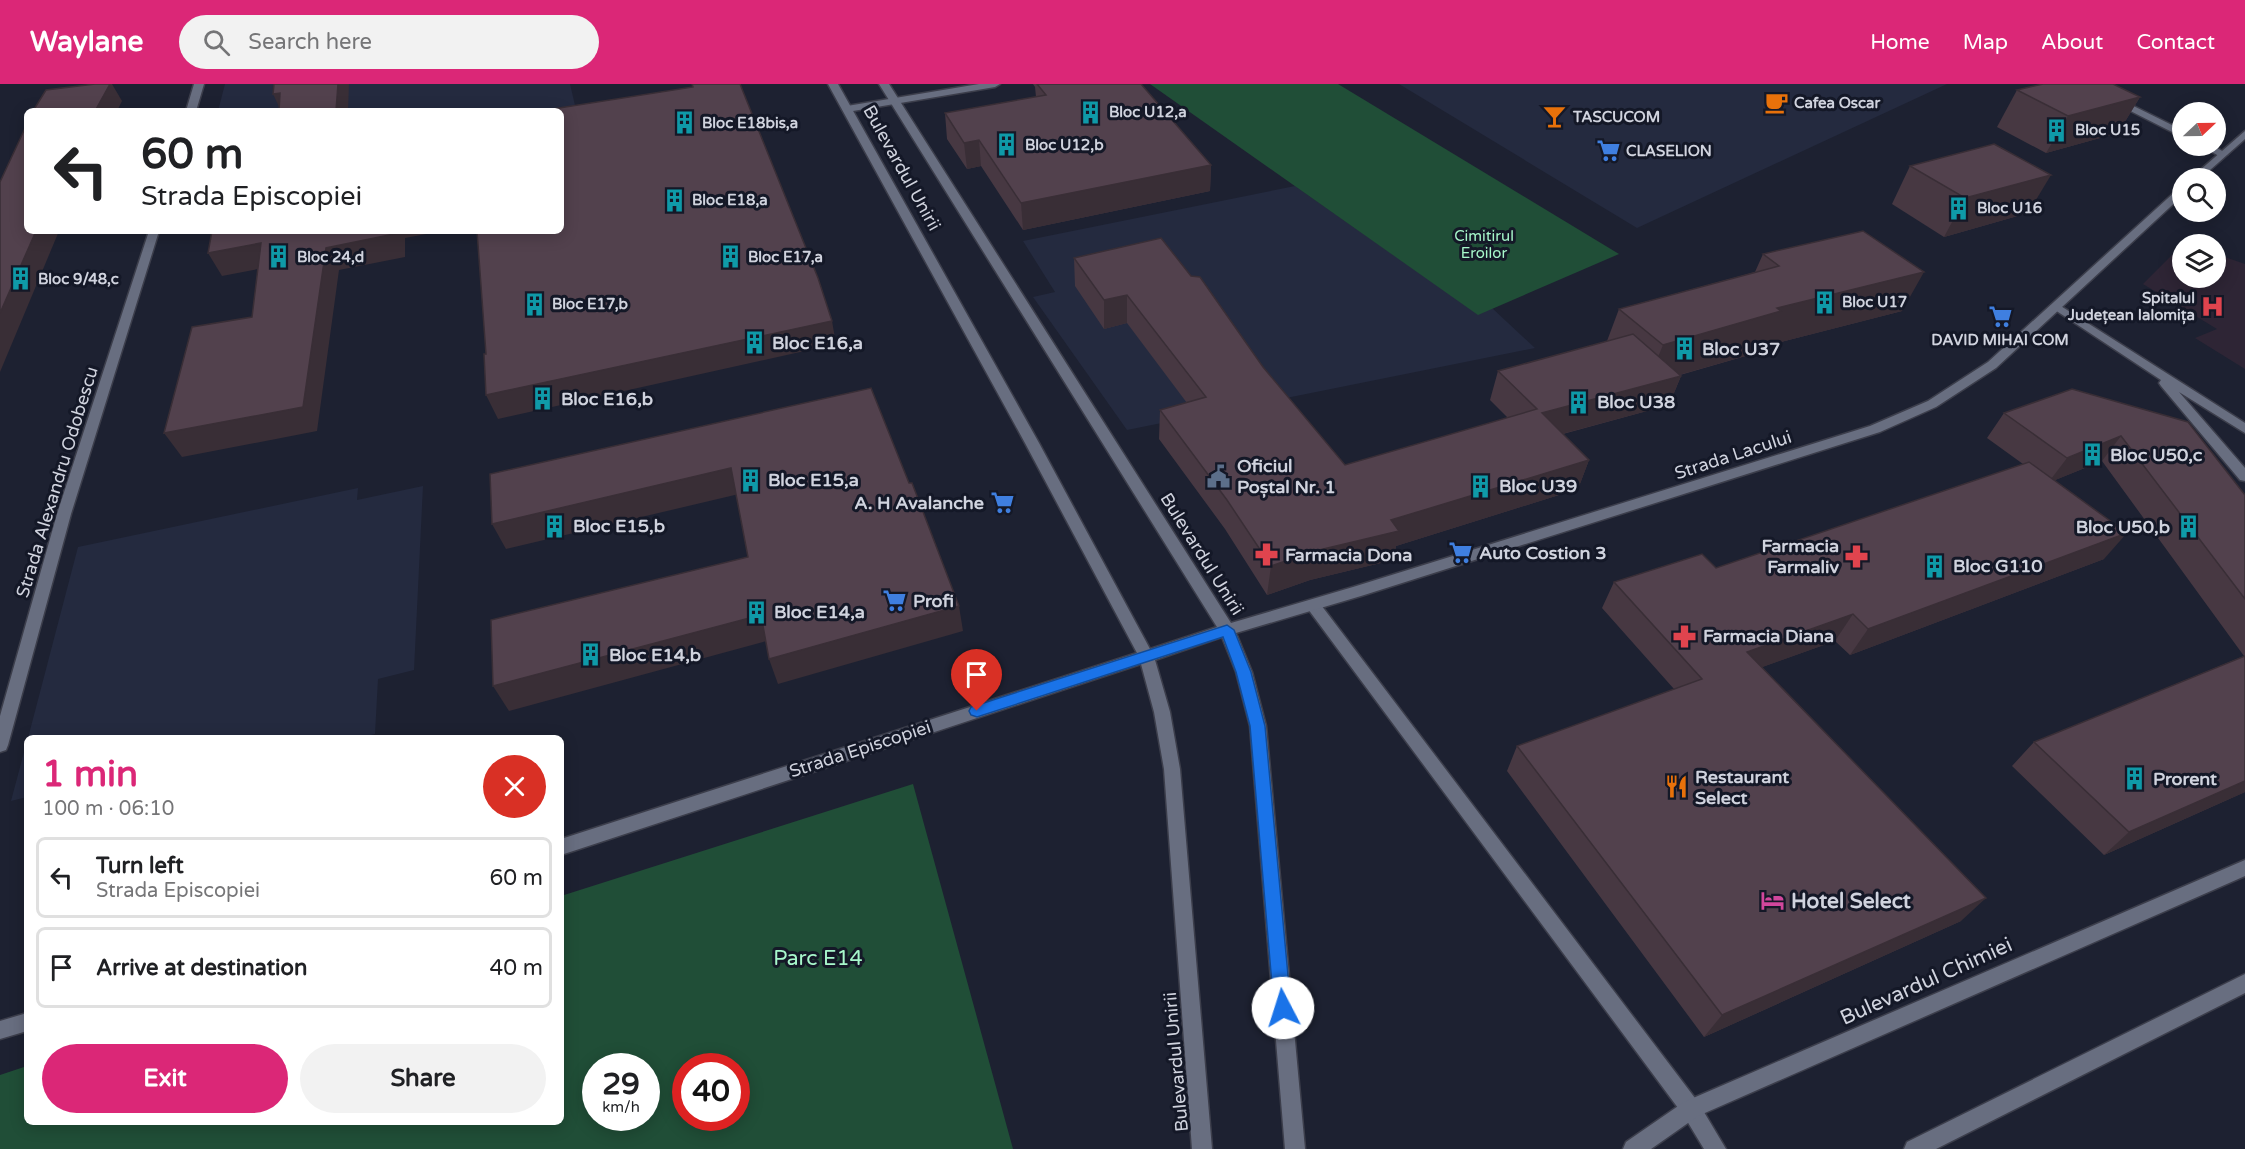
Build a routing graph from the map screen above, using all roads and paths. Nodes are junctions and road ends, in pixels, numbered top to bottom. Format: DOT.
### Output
graph roads {
  1 [pos="199,84"];
  2 [pos="833,84"];
  3 [pos="884,84"];
  4 [pos="995,84"];
  5 [pos="2082,84"];
  6 [pos="895,101"];
  7 [pos="192,108"];
  8 [pos="847,109"];
  9 [pos="2172,129"];
  10 [pos="2245,134"];
  11 [pos="2226,151"];
  12 [pos="2221,156"];
  13 [pos="2207,168"];
  14 [pos="2172,200"];
  15 [pos="153,234"];
  16 [pos="2056,306"];
  17 [pos="2154,370"];
  18 [pos="2245,429"];
  19 [pos="2245,477"];
  20 [pos="1313,605"];
  21 [pos="1227,630"];
  22 [pos="1146,656"];
  23 [pos="0,745"];
  24 [pos="564,846"];
  25 [pos="2245,868"];
  26 [pos="2245,983"];
  27 [pos="24,1023"];
  28 [pos="0,1030"];
  29 [pos="1691,1109"];
  30 [pos="1202,1149"];
  31 [pos="1295,1149"];
  32 [pos="1633,1149"];
  33 [pos="1716,1149"];
  34 [pos="1914,1149"];
  1 -- 7 [label="street"];
  2 -- 8 [label="street, Bulevardul Unirii"];
  3 -- 6 [label="street, Bulevardul Unirii"];
  4 -- 6 [label="street"];
  5 -- 9 [label="street"];
  6 -- 8 [label="street"];
  6 -- 21 [label="street, Bulevardul Unirii"];
  8 -- 22 [label="street, Bulevardul Unirii"];
  10 -- 11 [label="street"];
  12 -- 13 [label="street"];
  14 -- 16 [label="street, Strada Lacului"];
  15 -- 23 [label="street, Strada Alexandru Odobescu"];
  16 -- 17 [label="street"];
  16 -- 20 [label="street, Strada Lacului"];
  17 -- 18 [label="street"];
  17 -- 19 [label="street"];
  20 -- 21 [label="street, Strada Lacului"];
  20 -- 29 [label="street"];
  21 -- 22 [label="street, Strada Episcopiei"];
  21 -- 31 [label="street, Bulevardul Unirii"];
  22 -- 24 [label="street, Strada Episcopiei"];
  22 -- 30 [label="street, Bulevardul Unirii"];
  25 -- 29 [label="street, Bulevardul Chimiei"];
  26 -- 34 [label="street"];
  27 -- 28 [label="street"];
  29 -- 32 [label="street, Bulevardul Chimiei"];
  29 -- 33 [label="street"];
}
